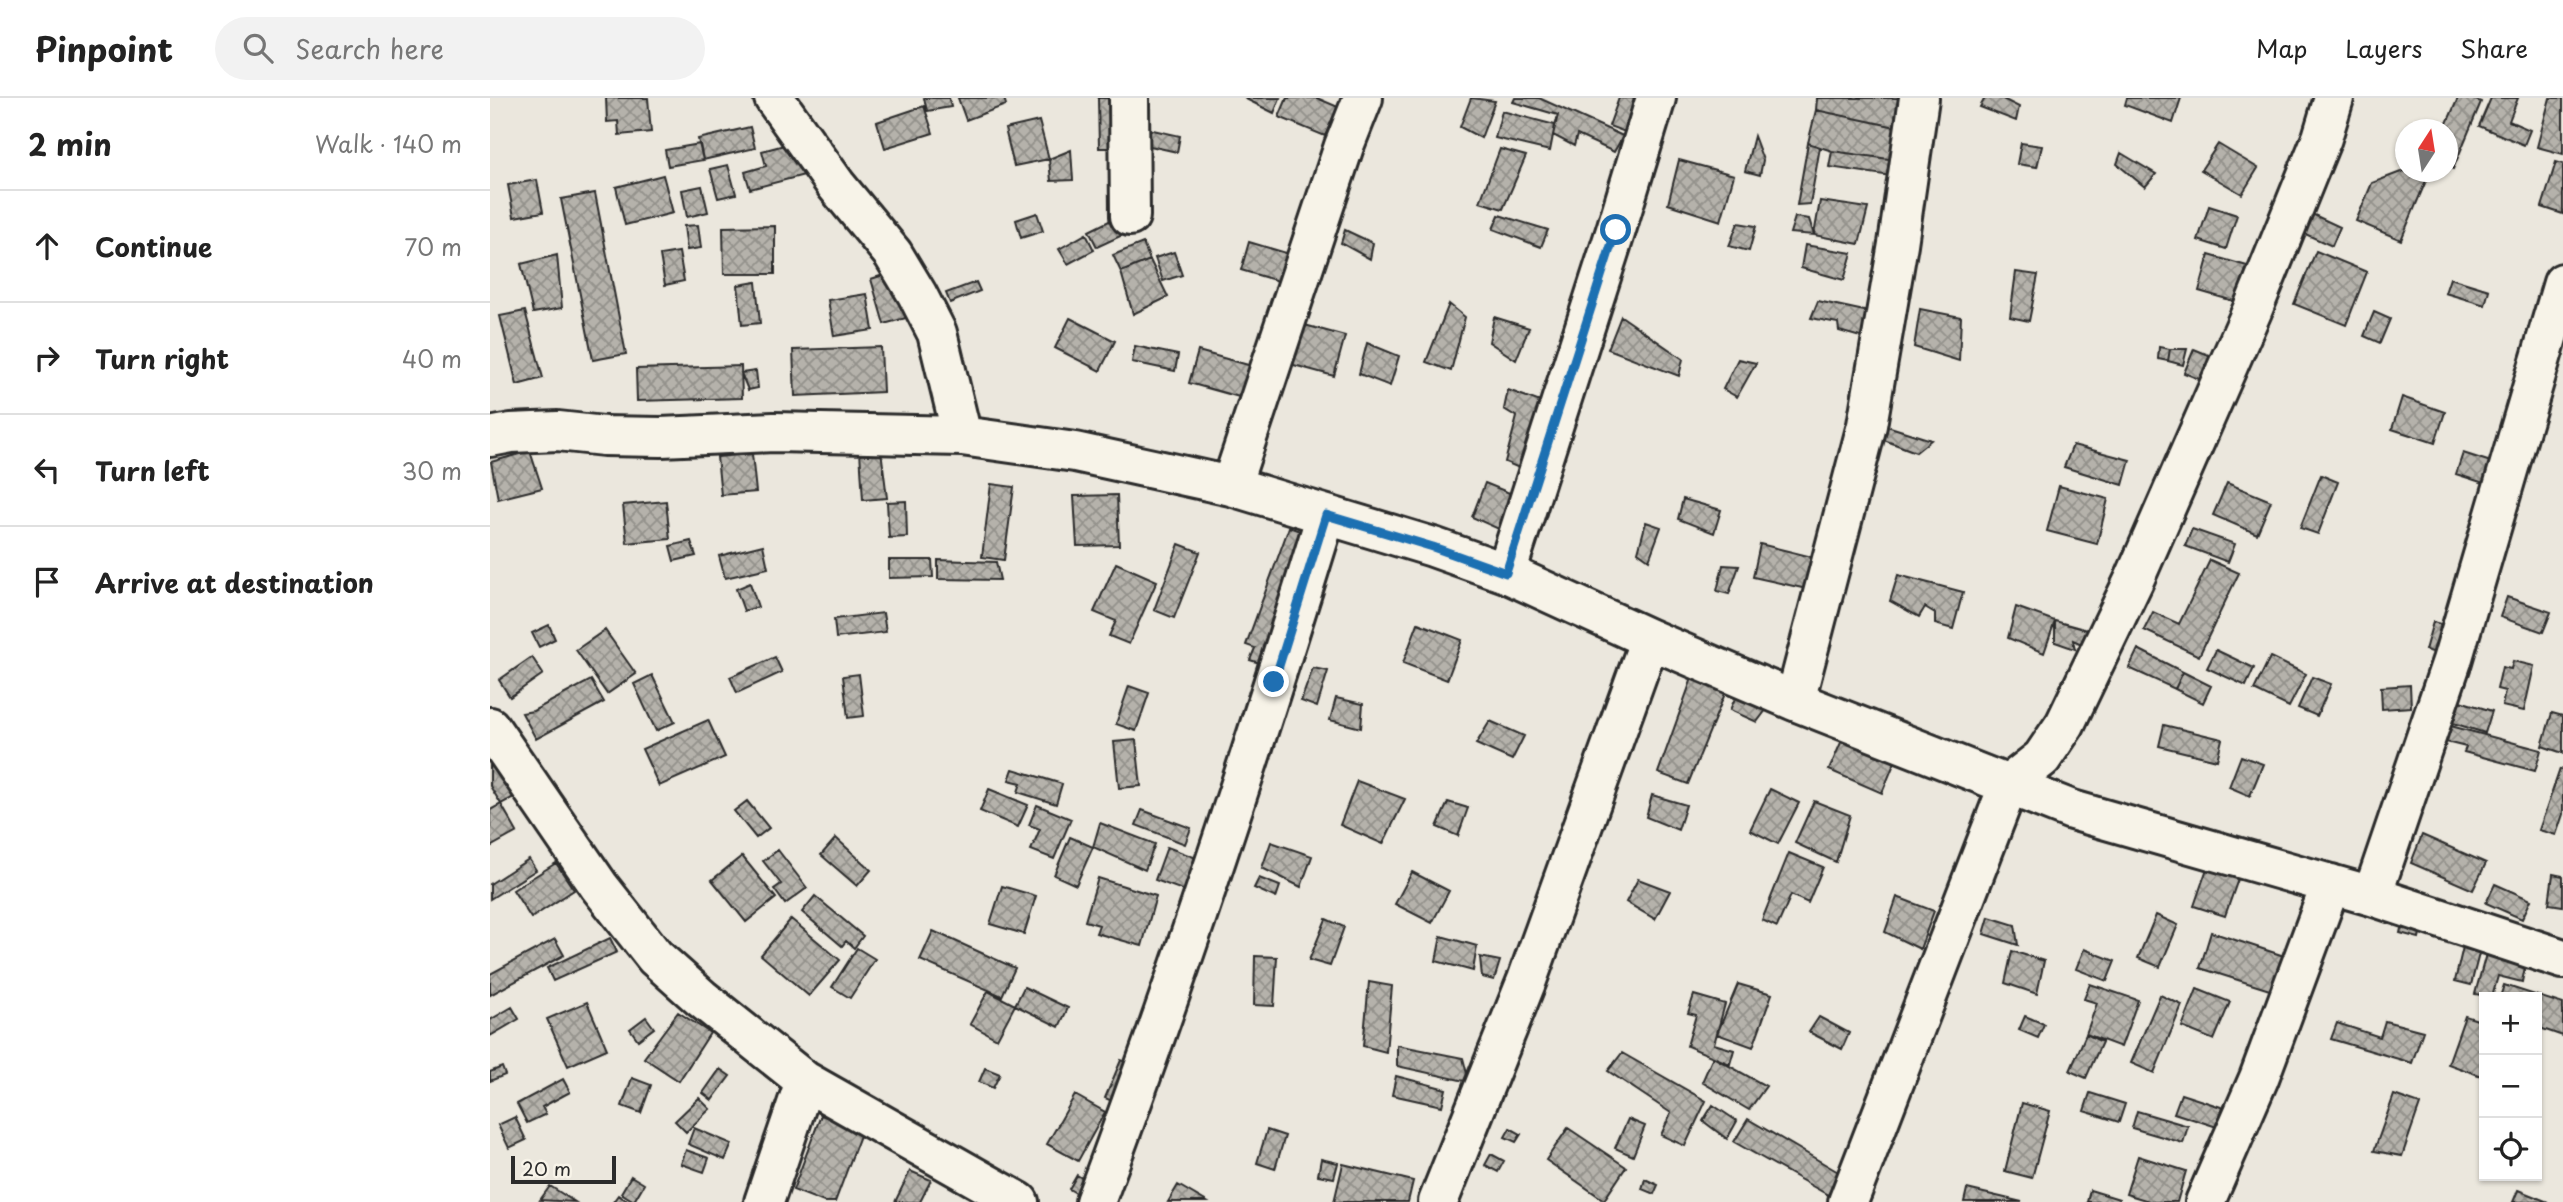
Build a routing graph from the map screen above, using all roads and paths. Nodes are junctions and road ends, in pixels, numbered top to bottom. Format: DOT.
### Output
graph roads {
  1 [pos="774,98"];
  2 [pos="1129,98"];
  3 [pos="1363,98"];
  4 [pos="1656,98"];
  5 [pos="1919,98"];
  6 [pos="2334,98"];
  7 [pos="1130,216"];
  8 [pos="2563,283"];
  9 [pos="962,436"];
  10 [pos="490,437"];
  11 [pos="1231,486"];
  12 [pos="1326,515"];
  13 [pos="1506,573"];
  14 [pos="1650,639"];
  15 [pos="1795,701"];
  16 [pos="490,727"];
  17 [pos="2009,784"];
  18 [pos="2331,884"];
  19 [pos="2372,896"];
  20 [pos="2563,959"];
  21 [pos="805,1081"];
  22 [pos="764,1202"];
  23 [pos="1019,1202"];
  24 [pos="1095,1202"];
  25 [pos="1438,1202"];
  26 [pos="1848,1202"];
  27 [pos="2205,1202"];
  1 -- 9 [label="street"];
  2 -- 7 [label="street"];
  3 -- 11 [label="street"];
  4 -- 13 [label="street"];
  5 -- 15 [label="street"];
  6 -- 17 [label="street"];
  8 -- 19 [label="street"];
  9 -- 10 [label="street"];
  9 -- 11 [label="street"];
  11 -- 12 [label="street"];
  12 -- 13 [label="street"];
  12 -- 24 [label="street"];
  13 -- 14 [label="street"];
  14 -- 15 [label="street"];
  14 -- 25 [label="street"];
  15 -- 17 [label="street"];
  16 -- 21 [label="street"];
  17 -- 18 [label="street"];
  17 -- 26 [label="street"];
  18 -- 19 [label="street"];
  18 -- 27 [label="street"];
  19 -- 20 [label="street"];
  21 -- 22 [label="street"];
  21 -- 23 [label="street"];
}
